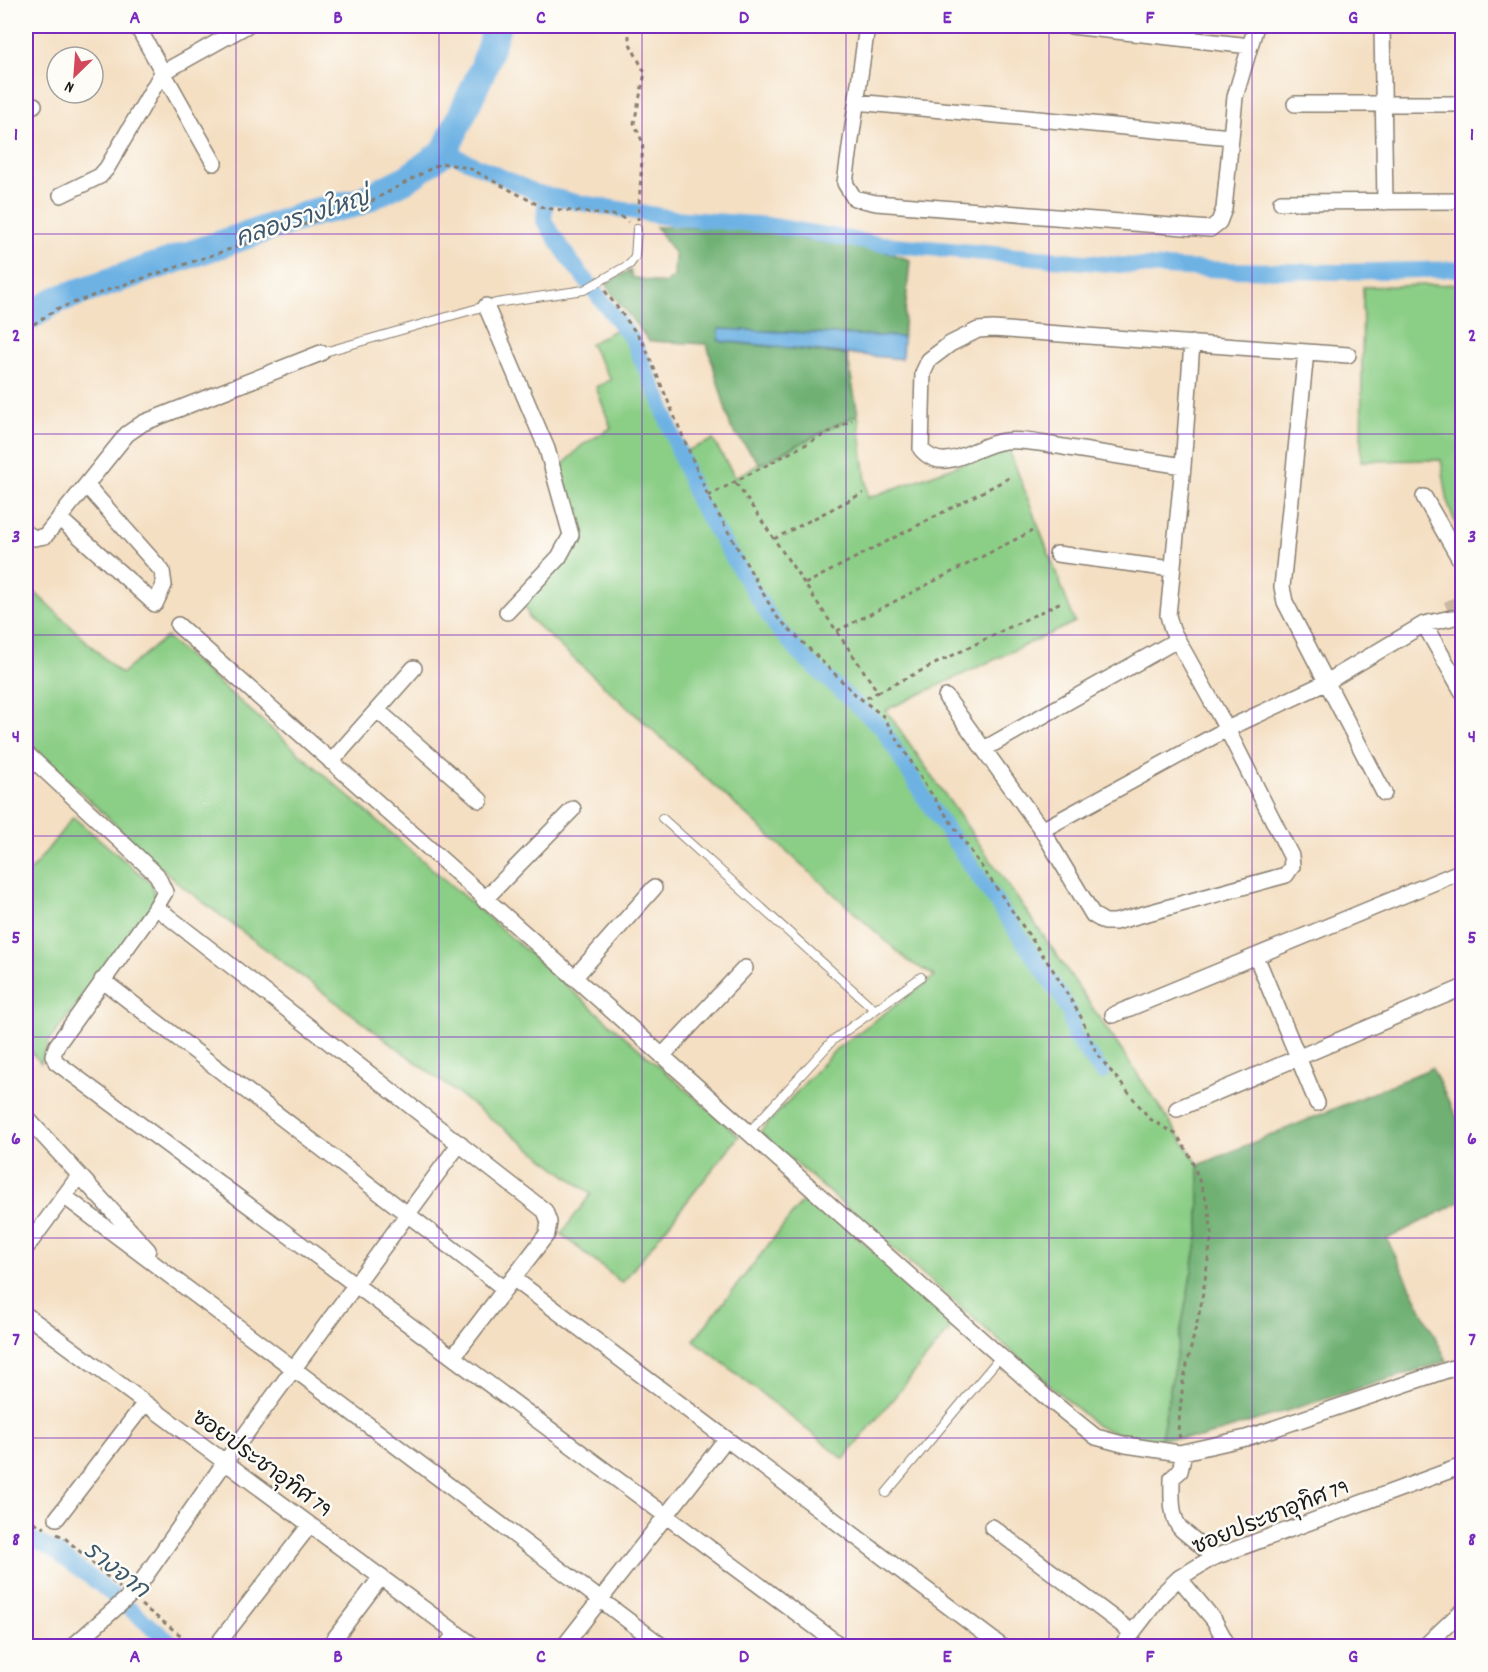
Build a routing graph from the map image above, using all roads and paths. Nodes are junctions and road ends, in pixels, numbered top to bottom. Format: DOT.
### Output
graph roads {
  1 [pos="137,26"];
  2 [pos="246,26"];
  3 [pos="629,26"];
  4 [pos="867,26"];
  5 [pos="1071,26"];
  6 [pos="1256,26"];
  7 [pos="1382,26"];
  8 [pos="1250,46"];
  9 [pos="162,73"];
  10 [pos="856,102"];
  11 [pos="1295,104"];
  12 [pos="1460,104"];
  13 [pos="1383,105"];
  14 [pos="1231,137"];
  15 [pos="214,163"];
  16 [pos="61,195"];
  17 [pos="1462,201"];
  18 [pos="1281,202"];
  19 [pos="1385,202"];
  20 [pos="637,229"];
  21 [pos="599,286"];
  22 [pos="486,306"];
  23 [pos="26,329"];
  24 [pos="1192,344"];
  25 [pos="1306,352"];
  26 [pos="321,353"];
  27 [pos="1348,355"];
  28 [pos="852,420"];
  29 [pos="1184,466"];
  30 [pos="1009,478"];
  31 [pos="736,483"];
  32 [pos="87,486"];
  33 [pos="863,493"];
  34 [pos="708,496"];
  35 [pos="1424,497"];
  36 [pos="59,518"];
  37 [pos="1032,531"];
  38 [pos="26,533"];
  39 [pos="774,538"];
  40 [pos="1057,554"];
  41 [pos="1462,563"];
  42 [pos="1172,569"];
  43 [pos="805,584"];
  44 [pos="1063,602"];
  45 [pos="507,612"];
  46 [pos="178,625"];
  47 [pos="837,631"];
  48 [pos="1177,640"];
  49 [pos="414,668"];
  50 [pos="1325,683"];
  51 [pos="1462,691"];
  52 [pos="878,692"];
  53 [pos="946,697"];
  54 [pos="863,700"];
  55 [pos="377,710"];
  56 [pos="1227,729"];
  57 [pos="984,749"];
  58 [pos="26,753"];
  59 [pos="331,762"];
  60 [pos="1384,793"];
  61 [pos="480,800"];
  62 [pos="573,809"];
  63 [pos="662,818"];
  64 [pos="1042,830"];
  65 [pos="1462,871"];
  66 [pos="654,888"];
  67 [pos="484,900"];
  68 [pos="156,907"];
  69 [pos="1256,956"];
  70 [pos="745,968"];
  71 [pos="921,977"];
  72 [pos="574,978"];
  73 [pos="102,980"];
  74 [pos="1462,988"];
  75 [pos="875,1010"];
  76 [pos="1113,1015"];
  77 [pos="662,1056"];
  78 [pos="1298,1057"];
  79 [pos="1317,1103"];
  80 [pos="1177,1109"];
  81 [pos="26,1117"];
  82 [pos="749,1132"];
  83 [pos="460,1143"];
  84 [pos="79,1176"];
  85 [pos="64,1196"];
  86 [pos="408,1214"];
  87 [pos="26,1248"];
  88 [pos="174,1279"];
  89 [pos="509,1284"];
  90 [pos="356,1285"];
  91 [pos="26,1315"];
  92 [pos="1000,1356"];
  93 [pos="453,1357"];
  94 [pos="1462,1365"];
  95 [pos="293,1369"];
  96 [pos="145,1403"];
  97 [pos="726,1439"];
  98 [pos="1182,1450"];
  99 [pos="225,1462"];
  100 [pos="1462,1466"];
  101 [pos="886,1493"];
  102 [pos="665,1515"];
  103 [pos="26,1518"];
  104 [pos="57,1518"];
  105 [pos="310,1525"];
  106 [pos="992,1527"];
  107 [pos="1212,1558"];
  108 [pos="381,1577"];
  109 [pos="1179,1578"];
  110 [pos="132,1594"];
  111 [pos="600,1600"];
  112 [pos="1462,1611"];
  113 [pos="456,1633"];
  114 [pos="1132,1633"];
  115 [pos="74,1647"];
  116 [pos="195,1647"];
  117 [pos="216,1647"];
  118 [pos="329,1647"];
  119 [pos="446,1647"];
  120 [pos="474,1647"];
  121 [pos="564,1647"];
  122 [pos="662,1647"];
  123 [pos="841,1647"];
  124 [pos="1001,1647"];
  125 [pos="1122,1647"];
  126 [pos="1228,1647"];
  127 [pos="1425,1647"];
  1 -- 9 [label="street"];
  2 -- 9 [label="street"];
  3 -- 23 [label="path"];
  4 -- 10 [label="street"];
  5 -- 8 [label="street"];
  6 -- 8 [label="street"];
  7 -- 13 [label="street"];
  8 -- 14 [label="street"];
  9 -- 15 [label="street"];
  9 -- 16 [label="street"];
  10 -- 14 [label="street"];
  10 -- 14 [label="street"];
  11 -- 13 [label="street"];
  12 -- 13 [label="street"];
  13 -- 19 [label="street"];
  17 -- 19 [label="street"];
  18 -- 19 [label="street"];
  20 -- 21 [label="lane"];
  21 -- 22 [label="lane"];
  21 -- 34 [label="path"];
  22 -- 26 [label="lane"];
  22 -- 45 [label="street"];
  24 -- 25 [label="street"];
  24 -- 29 [label="street"];
  24 -- 29 [label="street"];
  25 -- 27 [label="street"];
  25 -- 50 [label="street"];
  26 -- 32 [label="street"];
  28 -- 31 [label="path"];
  29 -- 42 [label="street"];
  30 -- 43 [label="path"];
  31 -- 34 [label="path"];
  31 -- 39 [label="path"];
  32 -- 36 [label="street"];
  32 -- 36 [label="street"];
  33 -- 39 [label="path"];
  34 -- 54 [label="path"];
  35 -- 41 [label="street"];
  36 -- 38 [label="street"];
  37 -- 47 [label="path"];
  39 -- 43 [label="path"];
  40 -- 42 [label="street"];
  42 -- 48 [label="street"];
  43 -- 47 [label="path"];
  44 -- 52 [label="path"];
  46 -- 59 [label="street"];
  47 -- 52 [label="path"];
  48 -- 56 [label="street"];
  48 -- 57 [label="street"];
  49 -- 55 [label="street"];
  50 -- 51 [label="street"];
  50 -- 56 [label="street"];
  50 -- 60 [label="street"];
  52 -- 54 [label="path"];
  53 -- 57 [label="street"];
  54 -- 98 [label="path"];
  55 -- 59 [label="street"];
  55 -- 61 [label="street"];
  56 -- 64 [label="street"];
  56 -- 64 [label="street"];
  57 -- 64 [label="street"];
  58 -- 68 [label="street"];
  59 -- 67 [label="street"];
  62 -- 67 [label="street"];
  63 -- 75 [label="lane"];
  65 -- 69 [label="street"];
  66 -- 72 [label="street"];
  67 -- 72 [label="street"];
  68 -- 73 [label="street"];
  68 -- 83 [label="street"];
  69 -- 76 [label="street"];
  69 -- 78 [label="street"];
  70 -- 77 [label="street"];
  71 -- 75 [label="lane"];
  72 -- 77 [label="street"];
  73 -- 86 [label="street"];
  73 -- 90 [label="street"];
  74 -- 78 [label="street"];
  75 -- 82 [label="lane"];
  77 -- 82 [label="street"];
  78 -- 79 [label="street"];
  78 -- 80 [label="street"];
  81 -- 84 [label="street"];
  82 -- 92 [label="street"];
  83 -- 86 [label="street"];
  83 -- 89 [label="street"];
  84 -- 85 [label="street"];
  84 -- 88 [label="street"];
  85 -- 87 [label="street"];
  85 -- 88 [label="street"];
  86 -- 89 [label="street"];
  86 -- 90 [label="street"];
  88 -- 95 [label="street"];
  89 -- 93 [label="street"];
  89 -- 97 [label="street"];
  90 -- 93 [label="street"];
  90 -- 95 [label="street"];
  91 -- 96 [label="street, ซอยประชาอุทิศ 79"];
  92 -- 98 [label="street"];
  92 -- 101 [label="lane"];
  93 -- 102 [label="street"];
  94 -- 98 [label="street"];
  95 -- 99 [label="street"];
  95 -- 111 [label="street"];
  96 -- 99 [label="street, ซอยประชาอุทิศ 79"];
  96 -- 104 [label="street"];
  97 -- 102 [label="street"];
  97 -- 124 [label="street"];
  98 -- 107 [label="street"];
  99 -- 105 [label="street, ซอยประชาอุทิศ 79"];
  99 -- 110 [label="street"];
  100 -- 107 [label="street, ซอยประชาอุทิศ 79"];
  102 -- 111 [label="street"];
  102 -- 123 [label="street"];
  103 -- 110 [label="path"];
  105 -- 108 [label="street, ซอยประชาอุทิศ 79"];
  105 -- 117 [label="street"];
  106 -- 114 [label="street"];
  107 -- 109 [label="street, ซอยประชาอุทิศ 79"];
  108 -- 113 [label="street, ซอยประชาอุทิศ 79"];
  108 -- 118 [label="street"];
  109 -- 114 [label="street, ซอยประชาอุทิศ 79"];
  109 -- 126 [label="street"];
  110 -- 115 [label="street"];
  110 -- 116 [label="path"];
  111 -- 121 [label="street"];
  111 -- 122 [label="street"];
  112 -- 127 [label="street"];
  113 -- 119 [label="street"];
  113 -- 120 [label="street, ซอยประชาอุทิศ 79"];
  114 -- 125 [label="street, ซอยประชาอุทิศ 79"];
}
